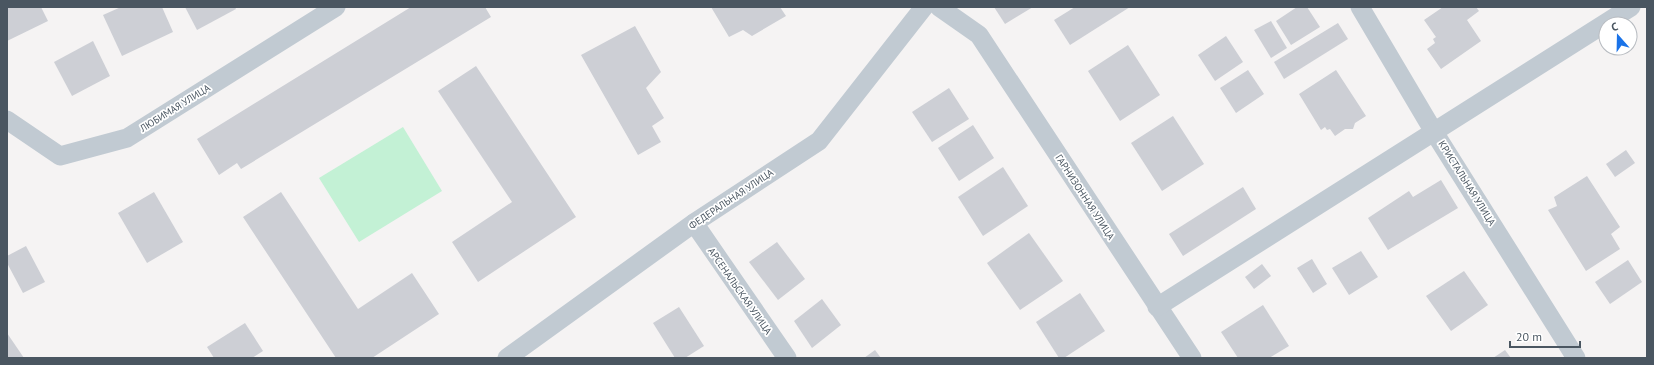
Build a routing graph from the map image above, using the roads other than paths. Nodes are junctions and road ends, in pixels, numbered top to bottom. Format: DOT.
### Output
graph roads {
  1 [pos="336,7"];
  2 [pos="924,7"];
  3 [pos="939,7"];
  4 [pos="1360,7"];
  5 [pos="1631,7"];
  6 [pos="7,120"];
  7 [pos="1434,132"];
  8 [pos="694,223"];
  9 [pos="1158,306"];
  10 [pos="507,358"];
  11 [pos="787,358"];
  12 [pos="1192,358"];
  13 [pos="1576,358"];
  1 -- 6 [label="street, ЛЮБИМАЯ УЛИЦА"];
  2 -- 8 [label="street, ФЕДЕРАЛЬНАЯ УЛИЦА"];
  3 -- 9 [label="street, ГАРНИЗОННАЯ УЛИЦА"];
  4 -- 7 [label="street, КРИСТАЛЬНАЯ УЛИЦА"];
  5 -- 7 [label="street"];
  7 -- 9 [label="street"];
  7 -- 13 [label="street, КРИСТАЛЬНАЯ УЛИЦА"];
  8 -- 10 [label="street, ФЕДЕРАЛЬНАЯ УЛИЦА"];
  8 -- 11 [label="street, АРСЕНАЛЬСКАЯ УЛИЦА"];
  9 -- 12 [label="street, ГАРНИЗОННАЯ УЛИЦА"];
}
